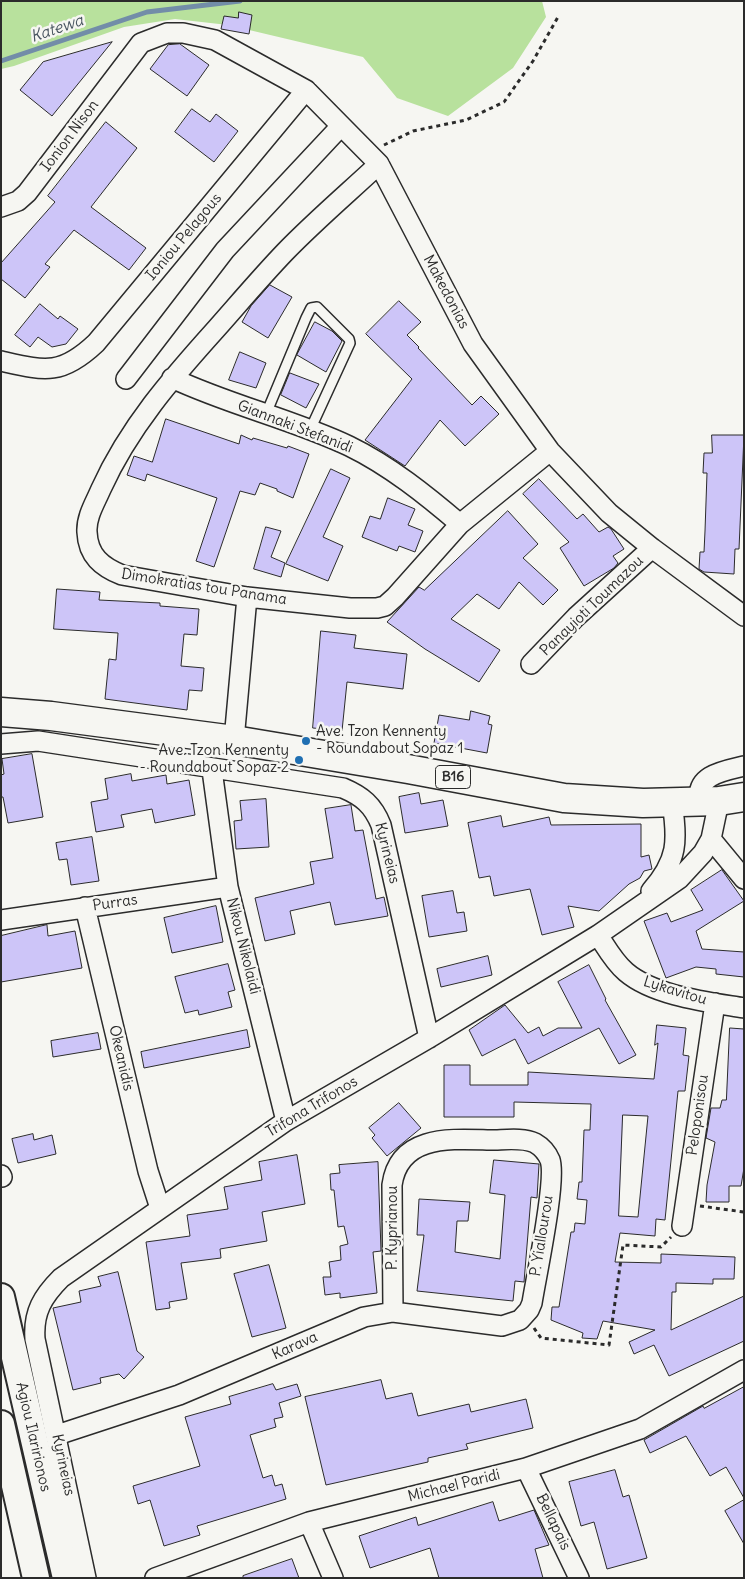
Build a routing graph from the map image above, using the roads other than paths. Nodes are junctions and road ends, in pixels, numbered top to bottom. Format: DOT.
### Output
graph roads {
  1 [pos="130,56"];
  2 [pos="306,90"];
  3 [pos="341,126"];
  4 [pos="374,159"];
  5 [pos="1,207"];
  6 [pos="1,361"];
  7 [pos="172,378"];
  8 [pos="126,379"];
  9 [pos="266,414"];
  10 [pos="310,430"];
  11 [pos="550,451"];
  12 [pos="460,524"];
  13 [pos="652,548"];
  14 [pos="247,597"];
  15 [pos="744,616"];
  16 [pos="531,664"];
  17 [pos="1,712"];
  18 [pos="234,740"];
  19 [pos="1,744"];
  20 [pos="744,766"];
  21 [pos="212,770"];
  22 [pos="721,800"];
  23 [pos="672,802"];
  24 [pos="711,839"];
  25 [pos="744,880"];
  26 [pos="228,887"];
  27 [pos="641,904"];
  28 [pos="85,907"];
  29 [pos="1,920"];
  30 [pos="598,935"];
  31 [pos="715,1003"];
  32 [pos="744,1008"];
  33 [pos="429,1038"];
  34 [pos="286,1121"];
  35 [pos="551,1168"];
  36 [pos="160,1208"];
  37 [pos="682,1226"];
  38 [pos="1,1297"];
  39 [pos="529,1309"];
  40 [pos="393,1312"];
  41 [pos="38,1352"];
  42 [pos="744,1370"];
  43 [pos="1,1424"];
  44 [pos="57,1435"];
  45 [pos="526,1468"];
  46 [pos="309,1522"];
  47 [pos="36,1578"];
  48 [pos="66,1578"];
  49 [pos="86,1578"];
  50 [pos="155,1578"];
  51 [pos="333,1578"];
  52 [pos="579,1578"];
  1 -- 2 [label="street, Makedonias"];
  1 -- 5 [label="street, Ionion Nison"];
  2 -- 3 [label="street, Makedonias"];
  2 -- 6 [label="street, Ioniou Pelagous"];
  3 -- 4 [label="street, Makedonias"];
  3 -- 8 [label="street"];
  4 -- 7 [label="street, Dimokratias tou Panama"];
  4 -- 11 [label="street, Makedonias"];
  7 -- 9 [label="street, Giannaki Stefanidi"];
  7 -- 14 [label="street, Dimokratias tou Panama"];
  9 -- 10 [label="street, Giannaki Stefanidi"];
  9 -- 10 [label="lane"];
  10 -- 12 [label="street, Giannaki Stefanidi"];
  11 -- 12 [label="street, Dimokratias tou Panama"];
  11 -- 13 [label="street, Makedonias"];
  12 -- 14 [label="street, Dimokratias tou Panama"];
  13 -- 15 [label="street, Makedonias"];
  13 -- 16 [label="street, Panayioti Toumazou"];
  14 -- 18 [label="street"];
  17 -- 18 [label="main road, B16"];
  18 -- 23 [label="main road, B16"];
  19 -- 21 [label="street, Kyrineias"];
  20 -- 22 [label="street"];
  21 -- 26 [label="street, Nikou Nikolaidi"];
  21 -- 33 [label="street, Kyrineias"];
  22 -- 23 [label="main road, B16"];
  22 -- 24 [label="street, Trifona Trifonos"];
  23 -- 27 [label="street, Trifona Trifonos"];
  24 -- 25 [label="street"];
  24 -- 27 [label="street, Trifona Trifonos"];
  26 -- 28 [label="street, Purras"];
  26 -- 34 [label="street, Nikou Nikolaidi"];
  27 -- 30 [label="street, Trifona Trifonos"];
  28 -- 29 [label="street, Purras"];
  28 -- 36 [label="street, Okeanidis"];
  30 -- 31 [label="street, Lykavitou"];
  30 -- 33 [label="street, Trifona Trifonos"];
  31 -- 32 [label="street, Lykavitou"];
  31 -- 37 [label="street, Peloponisou"];
  33 -- 34 [label="street, Trifona Trifonos"];
  34 -- 36 [label="street, Trifona Trifonos"];
  35 -- 39 [label="street, P. Yiallourou"];
  35 -- 40 [label="street, P. Kyprianou"];
  36 -- 41 [label="street, Trifona Trifonos"];
  38 -- 48 [label="main road, Agiou Ilaririonos"];
  39 -- 40 [label="street, Karava"];
  40 -- 44 [label="street, Karava"];
  41 -- 44 [label="street, Kyrineias"];
  42 -- 45 [label="street, Michael Paridi"];
  43 -- 47 [label="main road, Agiou Ilaririonos"];
  44 -- 49 [label="street, Kyrineias"];
  45 -- 46 [label="street, Michael Paridi"];
  45 -- 52 [label="street, Bellapais"];
  46 -- 50 [label="street, Michael Paridi"];
  46 -- 51 [label="street"];
}
